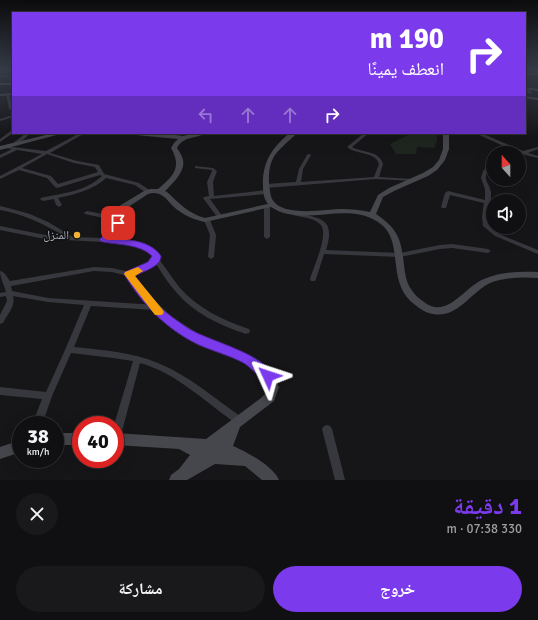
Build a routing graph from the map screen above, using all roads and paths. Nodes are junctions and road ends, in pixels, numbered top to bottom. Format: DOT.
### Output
graph roads {
  1 [pos="7,94"];
  2 [pos="12,94"];
  3 [pos="0,95"];
  4 [pos="526,97"];
  5 [pos="536,98"];
  6 [pos="12,108"];
  7 [pos="12,116"];
  8 [pos="0,120"];
  9 [pos="12,132"];
  10 [pos="28,134"];
  11 [pos="59,134"];
  12 [pos="81,134"];
  13 [pos="162,134"];
  14 [pos="199,134"];
  15 [pos="293,134"];
  16 [pos="366,134"];
  17 [pos="446,134"];
  18 [pos="479,134"];
  19 [pos="183,138"];
  20 [pos="0,141"];
  21 [pos="504,146"];
  22 [pos="3,147"];
  23 [pos="15,147"];
  24 [pos="538,148"];
  25 [pos="526,152"];
  26 [pos="47,153"];
  27 [pos="309,155"];
  28 [pos="526,155"];
  29 [pos="0,157"];
  30 [pos="538,157"];
  31 [pos="197,167"];
  32 [pos="18,168"];
  33 [pos="486,170"];
  34 [pos="103,174"];
  35 [pos="0,178"];
  36 [pos="376,178"];
  37 [pos="412,180"];
  38 [pos="298,183"];
  39 [pos="486,184"];
  40 [pos="266,189"];
  41 [pos="147,191"];
  42 [pos="160,191"];
  43 [pos="55,196"];
  44 [pos="212,197"];
  45 [pos="43,199"];
  46 [pos="486,202"];
  47 [pos="58,205"];
  48 [pos="270,205"];
  49 [pos="444,207"];
  50 [pos="0,208"];
  51 [pos="486,208"];
  52 [pos="288,212"];
  53 [pos="87,213"];
  54 [pos="372,214"];
  55 [pos="108,217"];
  56 [pos="220,217"];
  57 [pos="207,220"];
  58 [pos="486,225"];
  59 [pos="0,228"];
  60 [pos="496,234"];
  61 [pos="267,236"];
  62 [pos="71,238"];
  63 [pos="103,240"];
  64 [pos="488,250"];
  65 [pos="322,252"];
  66 [pos="538,252"];
  67 [pos="400,255"];
  68 [pos="211,257"];
  69 [pos="156,259"];
  70 [pos="0,273"];
  71 [pos="128,274"];
  72 [pos="538,275"];
  73 [pos="313,279"];
  74 [pos="8,284"];
  75 [pos="8,293"];
  76 [pos="0,295"];
  77 [pos="88,304"];
  78 [pos="154,307"];
  79 [pos="0,321"];
  80 [pos="246,331"];
  81 [pos="70,350"];
  82 [pos="137,360"];
  83 [pos="0,391"];
  84 [pos="48,396"];
  85 [pos="40,416"];
  86 [pos="121,416"];
  87 [pos="237,423"];
  88 [pos="327,428"];
  89 [pos="124,440"];
  90 [pos="182,444"];
  91 [pos="210,445"];
  92 [pos="225,448"];
  93 [pos="12,449"];
  94 [pos="0,453"];
  95 [pos="199,455"];
  96 [pos="213,458"];
  97 [pos="247,461"];
  98 [pos="180,476"];
  99 [pos="272,480"];
  100 [pos="340,480"];
  1 -- 2 [label="street"];
  1 -- 3 [label="street"];
  1 -- 6 [label="street"];
  4 -- 5 [label="street"];
  7 -- 8 [label="street"];
  9 -- 20 [label="street"];
  10 -- 23 [label="street"];
  11 -- 23 [label="street"];
  12 -- 26 [label="street"];
  13 -- 19 [label="street"];
  14 -- 19 [label="street"];
  15 -- 40 [label="street"];
  16 -- 36 [label="street"];
  17 -- 37 [label="street"];
  18 -- 21 [label="street"];
  19 -- 42 [label="street"];
  22 -- 23 [label="street"];
  23 -- 26 [label="street"];
  23 -- 29 [label="street"];
  24 -- 25 [label="street"];
  26 -- 32 [label="street"];
  26 -- 34 [label="street"];
  27 -- 38 [label="street"];
  28 -- 30 [label="street"];
  31 -- 44 [label="street"];
  32 -- 34 [label="street"];
  32 -- 35 [label="street"];
  33 -- 39 [label="street"];
  34 -- 41 [label="street"];
  34 -- 43 [label="street"];
  36 -- 37 [label="street"];
  36 -- 38 [label="street"];
  37 -- 54 [label="street"];
  38 -- 40 [label="street"];
  40 -- 44 [label="street"];
  40 -- 48 [label="street"];
  41 -- 42 [label="street"];
  41 -- 55 [label="street"];
  42 -- 57 [label="street"];
  43 -- 45 [label="street"];
  43 -- 47 [label="street"];
  44 -- 56 [label="street"];
  46 -- 49 [label="street"];
  48 -- 52 [label="street"];
  48 -- 56 [label="street"];
  48 -- 61 [label="street"];
  50 -- 62 [label="street"];
  51 -- 58 [label="street"];
  52 -- 54 [label="street"];
  52 -- 65 [label="street"];
  53 -- 55 [label="street"];
  54 -- 67 [label="street"];
  55 -- 63 [label="street"];
  56 -- 57 [label="street"];
  57 -- 68 [label="street"];
  59 -- 62 [label="street"];
  60 -- 66 [label="street"];
  62 -- 63 [label="street"];
  63 -- 69 [label="street"];
  64 -- 67 [label="street"];
  65 -- 67 [label="street"];
  65 -- 73 [label="street"];
  67 -- 72 [label="street"];
  69 -- 71 [label="street"];
  69 -- 80 [label="street"];
  70 -- 74 [label="street"];
  71 -- 74 [label="street"];
  71 -- 78 [label="street"];
  74 -- 75 [label="street"];
  75 -- 76 [label="street"];
  75 -- 77 [label="street"];
  75 -- 79 [label="street"];
  77 -- 78 [label="street"];
  77 -- 81 [label="street"];
  78 -- 87 [label="street"];
  81 -- 82 [label="street"];
  81 -- 84 [label="street"];
  82 -- 86 [label="street"];
  82 -- 87 [label="street"];
  83 -- 84 [label="street"];
  84 -- 85 [label="street"];
  87 -- 91 [label="street"];
  87 -- 92 [label="street"];
  88 -- 100 [label="street"];
  89 -- 90 [label="street"];
  90 -- 91 [label="street"];
  90 -- 95 [label="street"];
  91 -- 92 [label="street"];
  91 -- 95 [label="street"];
  92 -- 96 [label="street"];
  92 -- 97 [label="street"];
  93 -- 94 [label="street"];
  95 -- 96 [label="street"];
  95 -- 98 [label="street"];
  96 -- 97 [label="street"];
  96 -- 98 [label="street"];
  97 -- 99 [label="street"];
}
